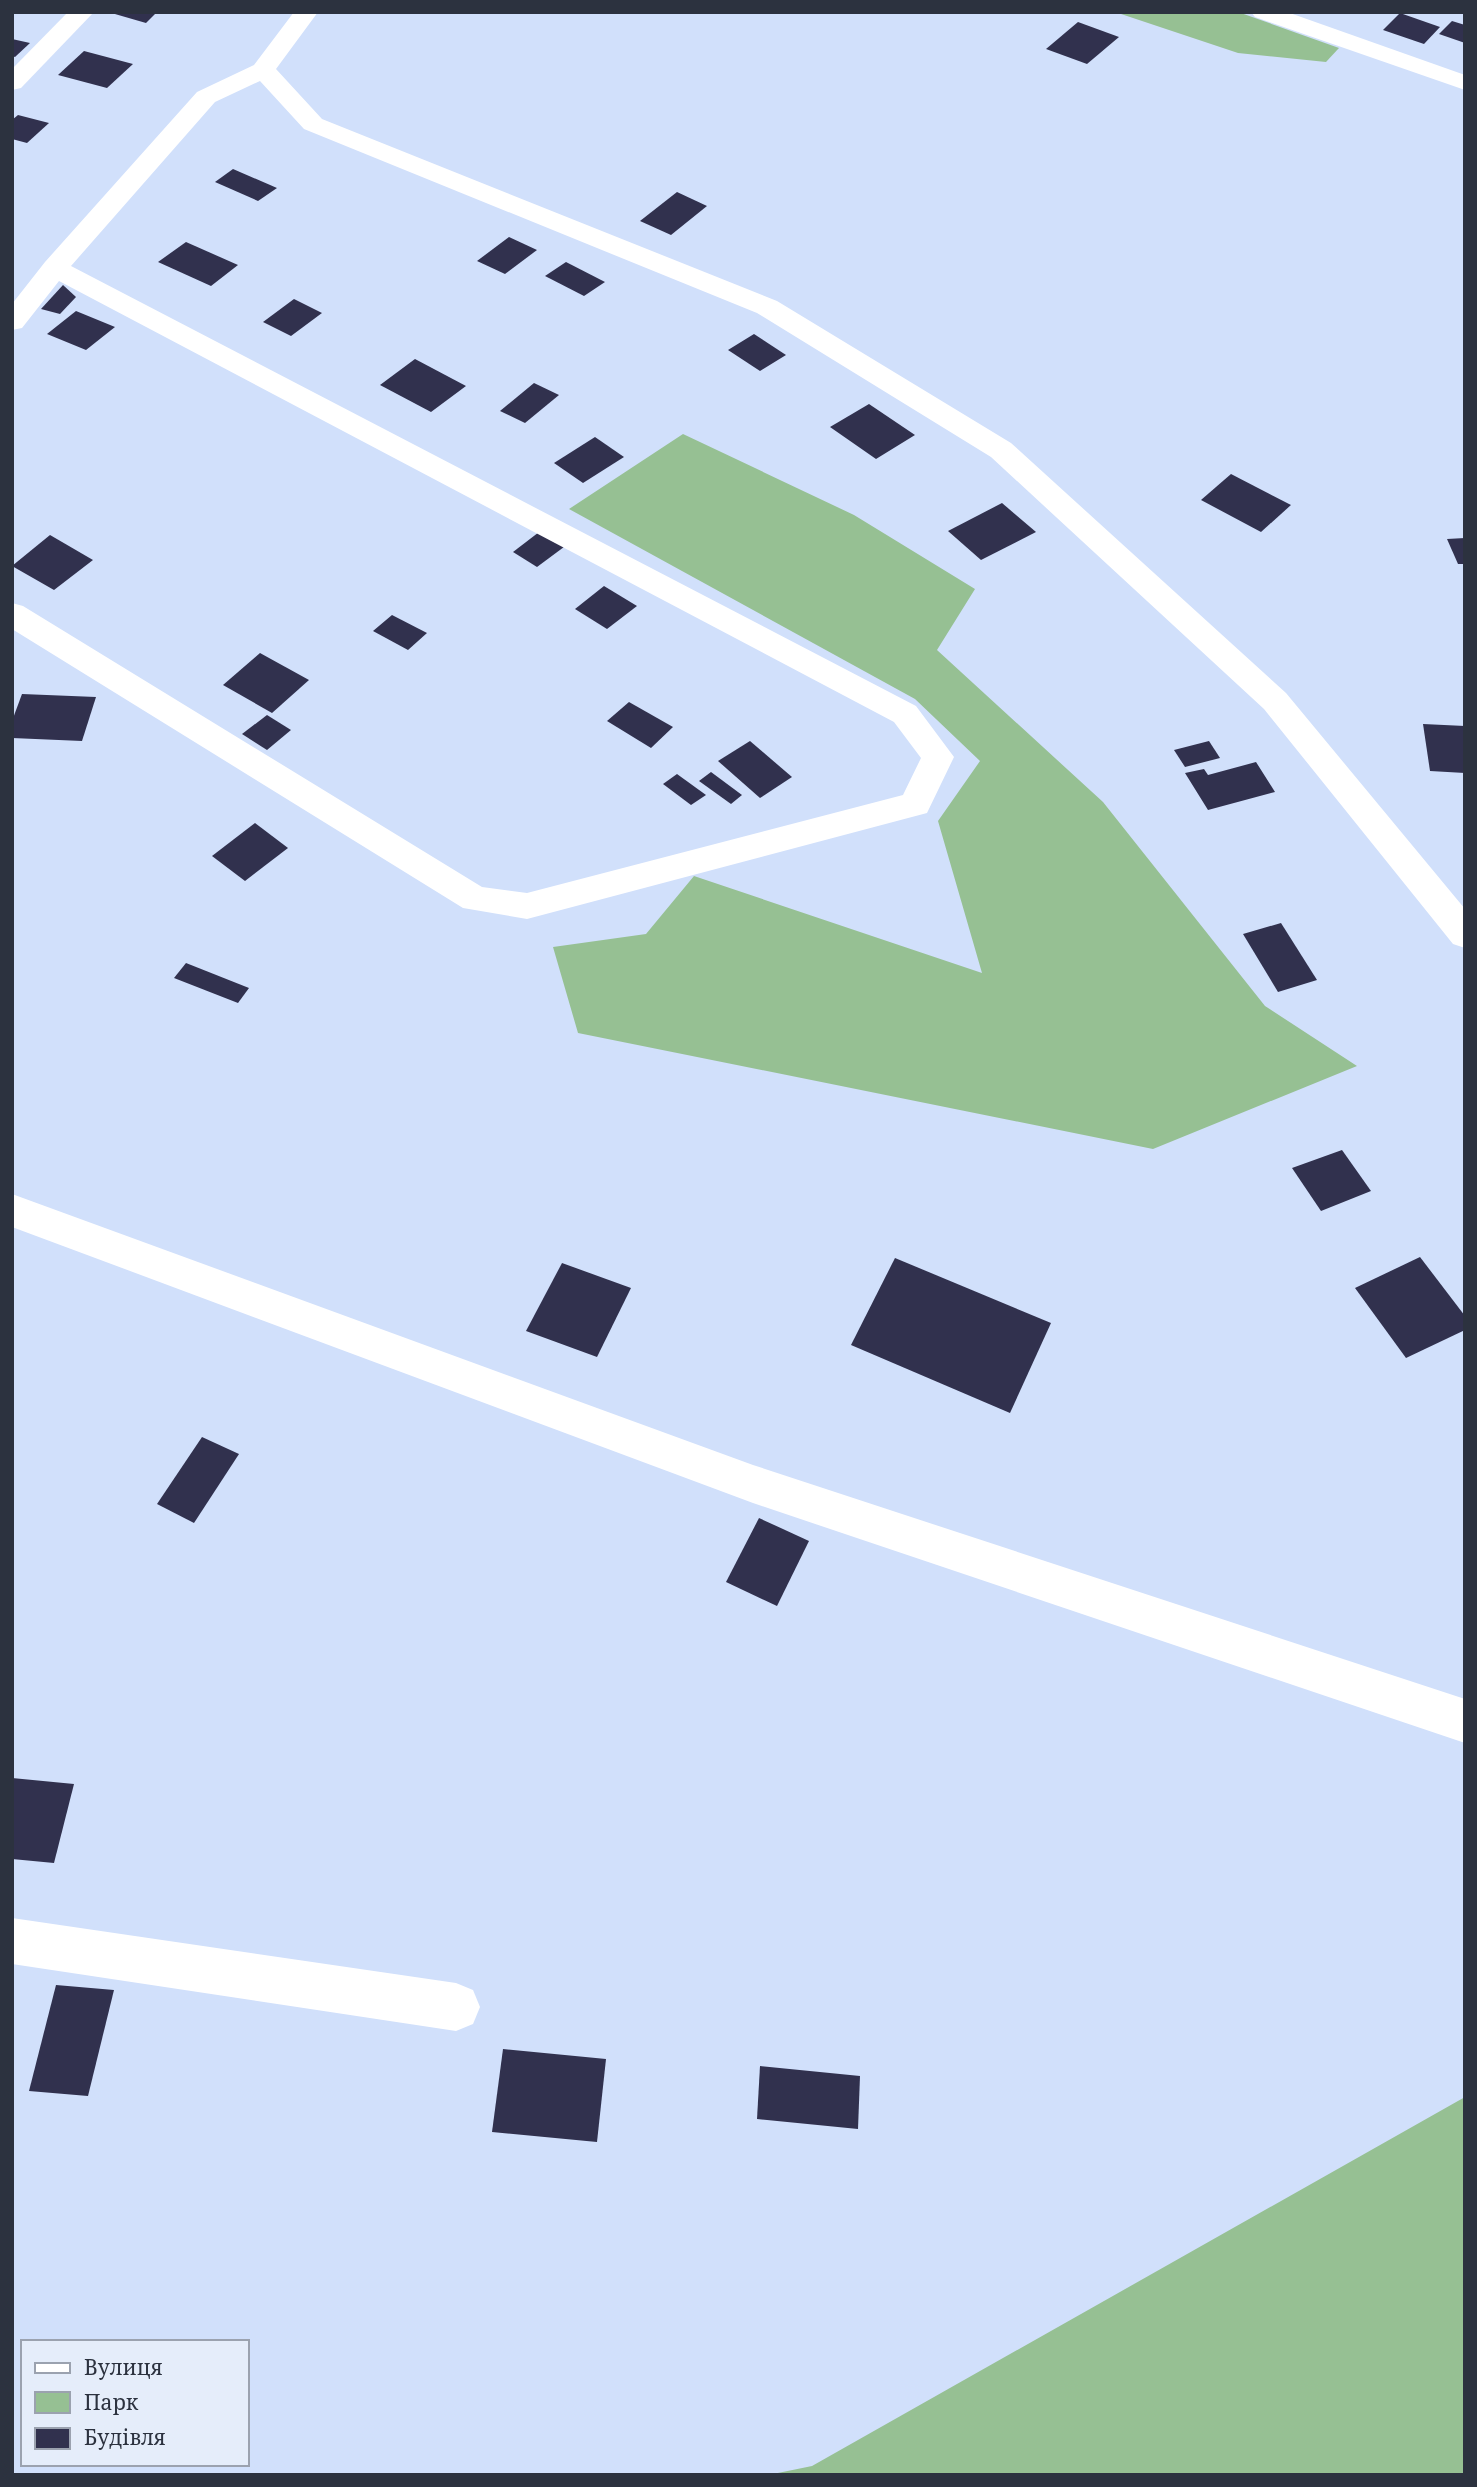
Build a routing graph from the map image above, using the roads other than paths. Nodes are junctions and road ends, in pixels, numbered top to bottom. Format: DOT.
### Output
graph roads {
  1 [pos="82,12"];
  2 [pos="306,12"];
  3 [pos="1264,12"];
  4 [pos="262,70"];
  5 [pos="12,83"];
  6 [pos="1465,83"];
  7 [pos="55,268"];
  8 [pos="12,321"];
  9 [pos="12,614"];
  10 [pos="1465,934"];
  11 [pos="12,1210"];
  12 [pos="1465,1721"];
  13 [pos="12,1941"];
  14 [pos="456,2007"];
  1 -- 5 [label="street"];
  2 -- 4 [label="street"];
  3 -- 6 [label="street"];
  4 -- 7 [label="street"];
  4 -- 10 [label="street"];
  7 -- 8 [label="street"];
  7 -- 9 [label="street"];
  11 -- 12 [label="street"];
  13 -- 14 [label="street"];
}
